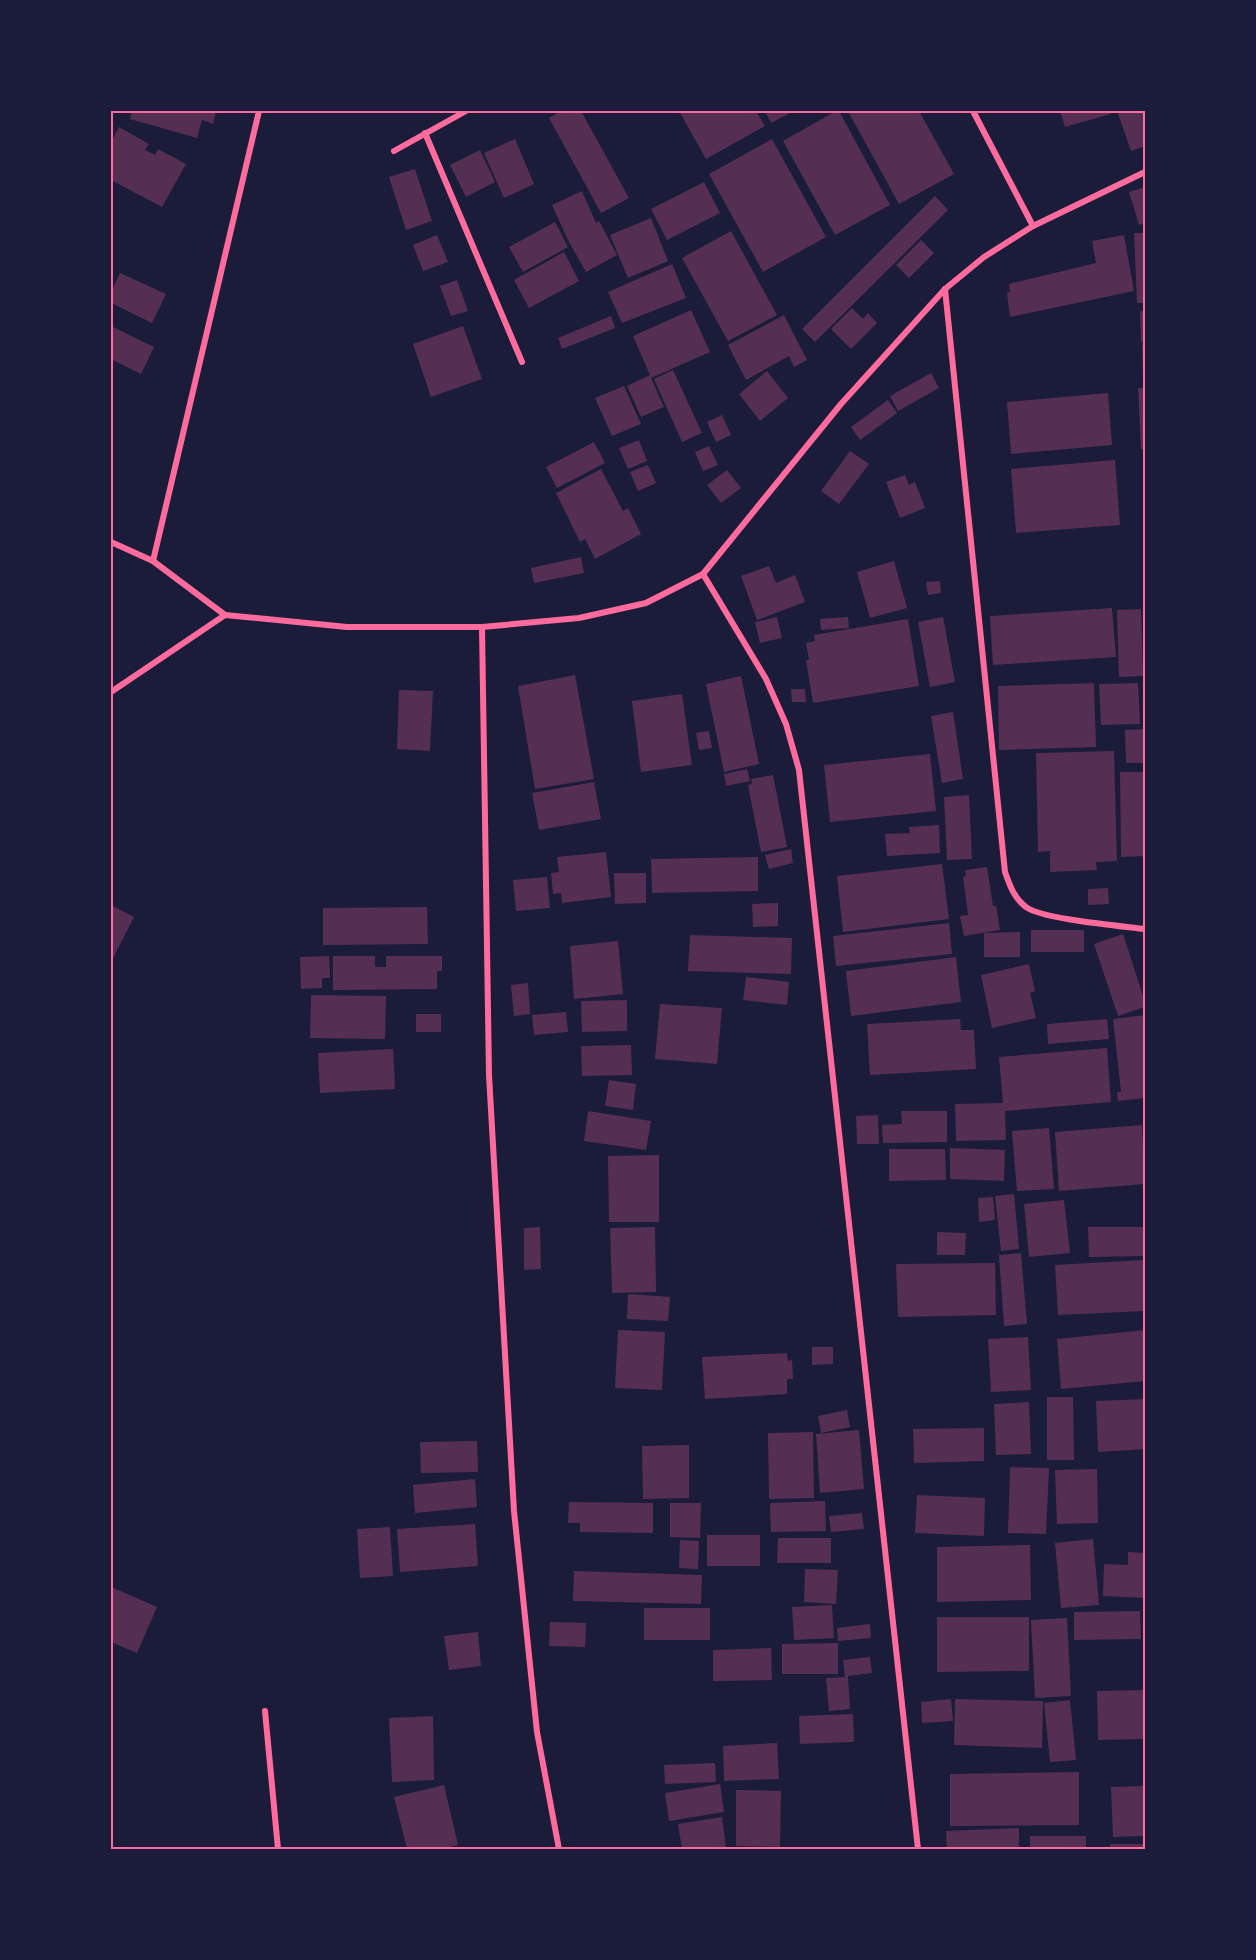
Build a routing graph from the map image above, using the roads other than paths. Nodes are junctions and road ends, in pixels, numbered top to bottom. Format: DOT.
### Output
graph roads {
  1 [pos="259,111"];
  2 [pos="466,111"];
  3 [pos="973,111"];
  4 [pos="426,133"];
  5 [pos="394,151"];
  6 [pos="1145,172"];
  7 [pos="1033,226"];
  8 [pos="945,289"];
  9 [pos="522,362"];
  10 [pos="111,542"];
  11 [pos="153,561"];
  12 [pos="703,574"];
  13 [pos="225,615"];
  14 [pos="482,627"];
  15 [pos="111,692"];
  16 [pos="1145,929"];
  17 [pos="265,1711"];
  18 [pos="278,1849"];
  19 [pos="559,1849"];
  20 [pos="918,1849"];
  1 -- 11 [label="street"];
  2 -- 4 [label="street"];
  3 -- 7 [label="street"];
  4 -- 5 [label="street"];
  4 -- 9 [label="street"];
  6 -- 7 [label="street"];
  7 -- 8 [label="street"];
  8 -- 12 [label="street"];
  8 -- 16 [label="street"];
  10 -- 11 [label="street"];
  11 -- 13 [label="street"];
  12 -- 14 [label="street"];
  12 -- 20 [label="street"];
  13 -- 14 [label="street"];
  13 -- 15 [label="street"];
  14 -- 19 [label="street"];
  17 -- 18 [label="street"];
}
